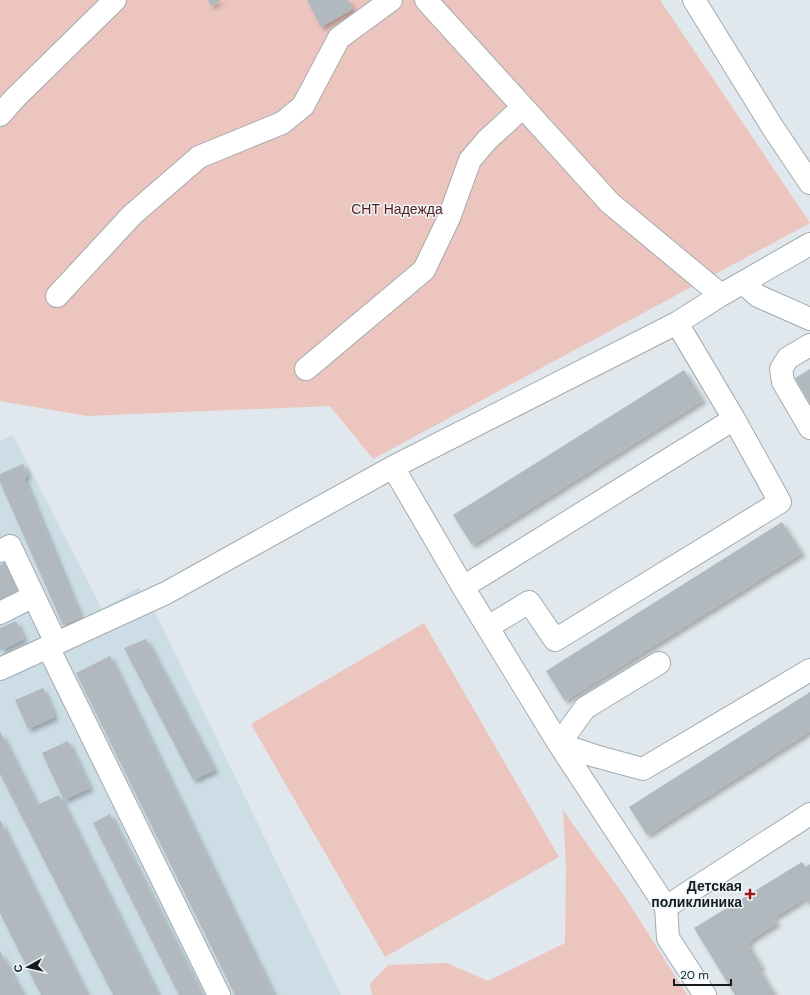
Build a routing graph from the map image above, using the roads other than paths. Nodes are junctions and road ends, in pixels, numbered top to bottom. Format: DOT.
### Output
graph roads {
  1 [pos="115,0"];
  2 [pos="391,0"];
  3 [pos="426,0"];
  4 [pos="694,0"];
  5 [pos="523,107"];
  6 [pos="0,115"];
  7 [pos="810,183"];
  8 [pos="810,244"];
  9 [pos="743,283"];
  10 [pos="720,295"];
  11 [pos="57,296"];
  12 [pos="810,319"];
  13 [pos="677,323"];
  14 [pos="810,345"];
  15 [pos="306,369"];
  16 [pos="734,419"];
  17 [pos="810,428"];
  18 [pos="394,467"];
  19 [pos="0,551"];
  20 [pos="463,587"];
  21 [pos="34,596"];
  22 [pos="0,613"];
  23 [pos="488,627"];
  24 [pos="52,645"];
  25 [pos="659,663"];
  26 [pos="0,669"];
  27 [pos="810,670"];
  28 [pos="559,744"];
  29 [pos="810,814"];
  30 [pos="666,907"];
  31 [pos="219,995"];
  32 [pos="705,995"];
  1 -- 6 [label="street"];
  2 -- 11 [label="street"];
  3 -- 5 [label="street"];
  4 -- 7 [label="street"];
  5 -- 10 [label="street"];
  5 -- 15 [label="street"];
  8 -- 9 [label="street"];
  9 -- 10 [label="street"];
  9 -- 12 [label="street"];
  10 -- 13 [label="street"];
  13 -- 16 [label="street"];
  13 -- 18 [label="street"];
  14 -- 17 [label="street"];
  16 -- 20 [label="street"];
  16 -- 23 [label="street"];
  18 -- 20 [label="street"];
  18 -- 24 [label="street"];
  19 -- 21 [label="street"];
  20 -- 23 [label="street"];
  21 -- 22 [label="street"];
  21 -- 24 [label="street"];
  23 -- 28 [label="street"];
  24 -- 26 [label="street"];
  24 -- 31 [label="street"];
  25 -- 28 [label="street"];
  27 -- 28 [label="street"];
  28 -- 30 [label="street"];
  29 -- 30 [label="street"];
  30 -- 32 [label="street"];
}
